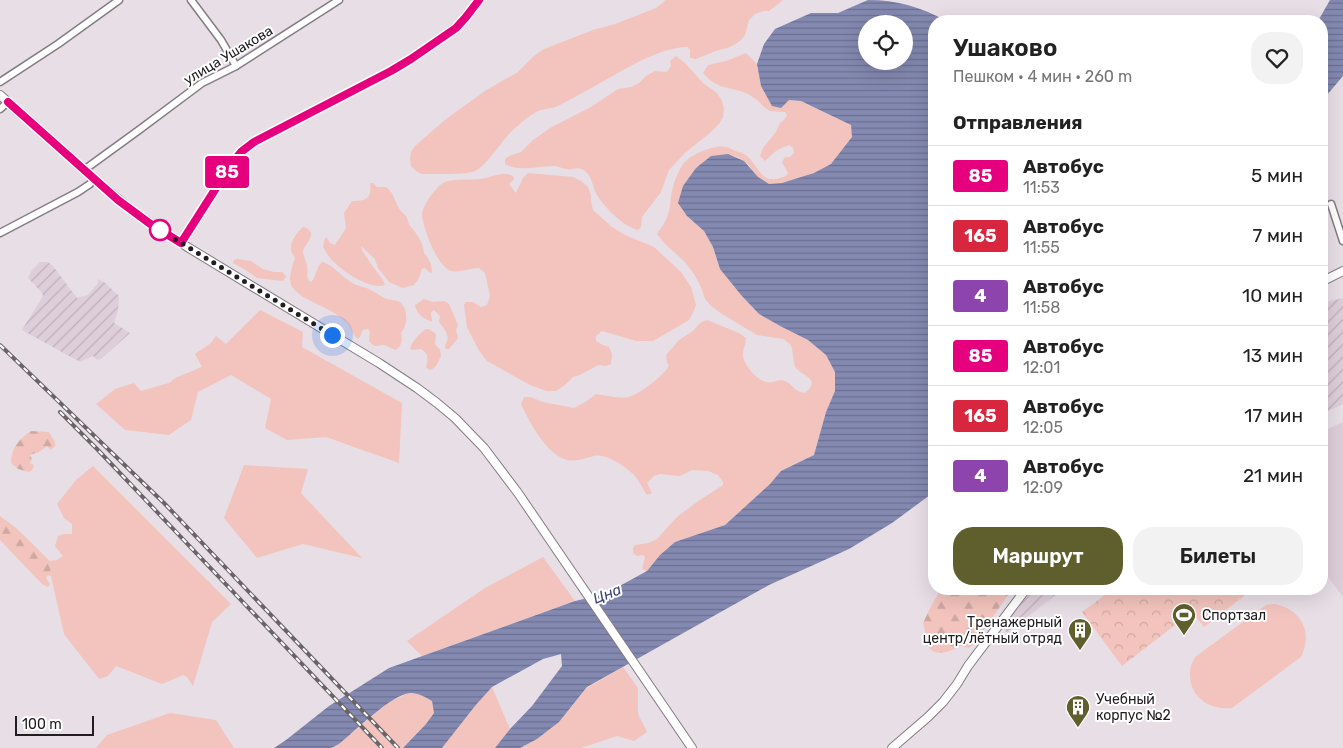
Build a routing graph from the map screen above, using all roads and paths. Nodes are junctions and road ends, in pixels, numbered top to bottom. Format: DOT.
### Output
graph roads {
  1 [pos="119,0"];
  2 [pos="191,0"];
  3 [pos="339,0"];
  4 [pos="479,0"];
  5 [pos="236,66"];
  6 [pos="0,82"];
  7 [pos="0,96"];
  8 [pos="8,102"];
  9 [pos="0,109"];
  10 [pos="84,170"];
  11 [pos="94,179"];
  12 [pos="1332,204"];
  13 [pos="0,233"];
  14 [pos="1343,241"];
  15 [pos="181,243"];
  16 [pos="1343,271"];
  17 [pos="1328,278"];
  18 [pos="1021,595"];
  19 [pos="692,748"];
  20 [pos="892,748"];
  1 -- 6 [label="street"];
  2 -- 5 [label="street"];
  3 -- 5 [label="street, улица Ушакова"];
  4 -- 15 [label="street"];
  5 -- 10 [label="street, улица Ушакова"];
  7 -- 8 [label="street"];
  8 -- 9 [label="street"];
  8 -- 10 [label="street"];
  10 -- 11 [label="street"];
  11 -- 13 [label="street"];
  11 -- 15 [label="street"];
  12 -- 14 [label="street"];
  15 -- 19 [label="street"];
  16 -- 17 [label="street"];
  18 -- 20 [label="street"];
}
